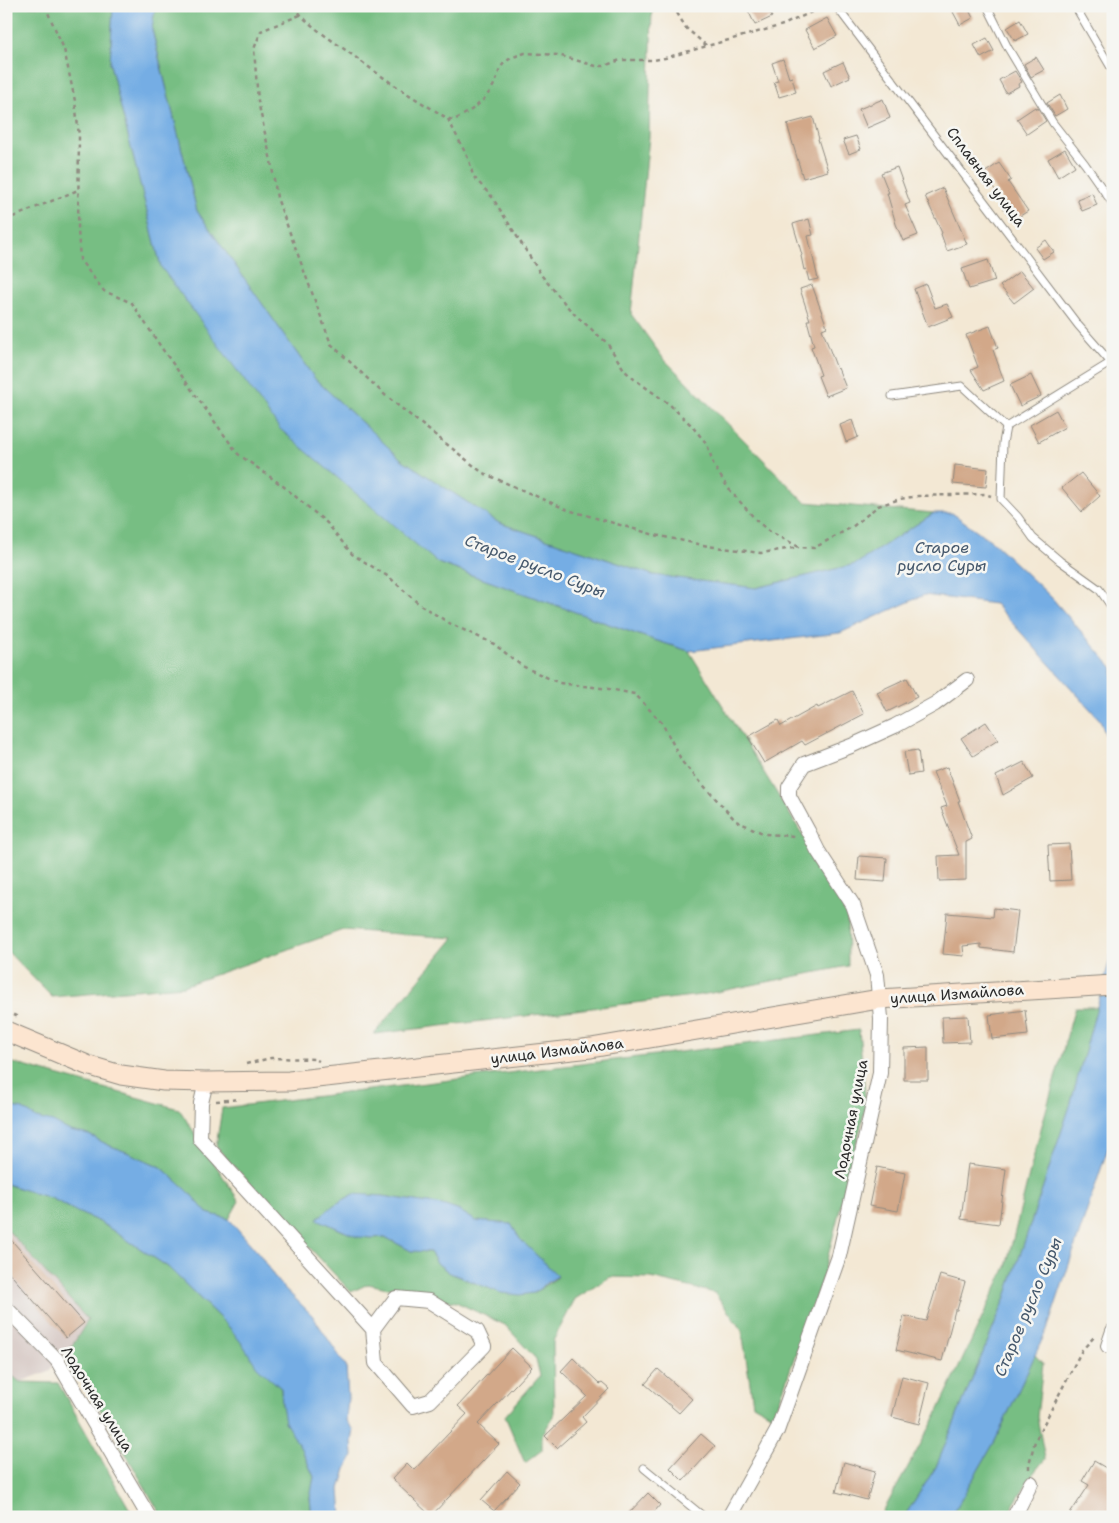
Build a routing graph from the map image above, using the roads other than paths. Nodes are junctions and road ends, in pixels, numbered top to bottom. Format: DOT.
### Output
graph roads {
  1 [pos="836,6"];
  2 [pos="987,6"];
  3 [pos="1075,6"];
  4 [pos="1113,71"];
  5 [pos="1113,204"];
  6 [pos="1112,363"];
  7 [pos="892,396"];
  8 [pos="1006,427"];
  9 [pos="1113,609"];
  10 [pos="967,680"];
  11 [pos="1110,985"];
  12 [pos="879,999"];
  13 [pos="6,1031"];
  14 [pos="206,1082"];
  15 [pos="6,1308"];
  16 [pos="373,1329"];
  17 [pos="1107,1330"];
  18 [pos="1108,1346"];
  19 [pos="644,1468"];
  20 [pos="1031,1483"];
  21 [pos="149,1517"];
  22 [pos="704,1517"];
  23 [pos="729,1517"];
  24 [pos="1014,1517"];
  1 -- 6 [label="lane, Сплавная улица"];
  2 -- 5 [label="lane"];
  3 -- 4 [label="lane"];
  6 -- 8 [label="lane"];
  7 -- 8 [label="lane"];
  8 -- 9 [label="lane"];
  10 -- 12 [label="street, Лодочная улица"];
  11 -- 12 [label="main road, улица Измайлова"];
  12 -- 14 [label="main road, улица Измайлова"];
  12 -- 23 [label="street, Лодочная улица"];
  13 -- 14 [label="main road, улица Измайлова"];
  14 -- 16 [label="street"];
  15 -- 21 [label="street, Лодочная улица"];
  16 -- 16 [label="street"];
  17 -- 18 [label="street"];
  19 -- 22 [label="lane"];
  20 -- 24 [label="street"];
}
